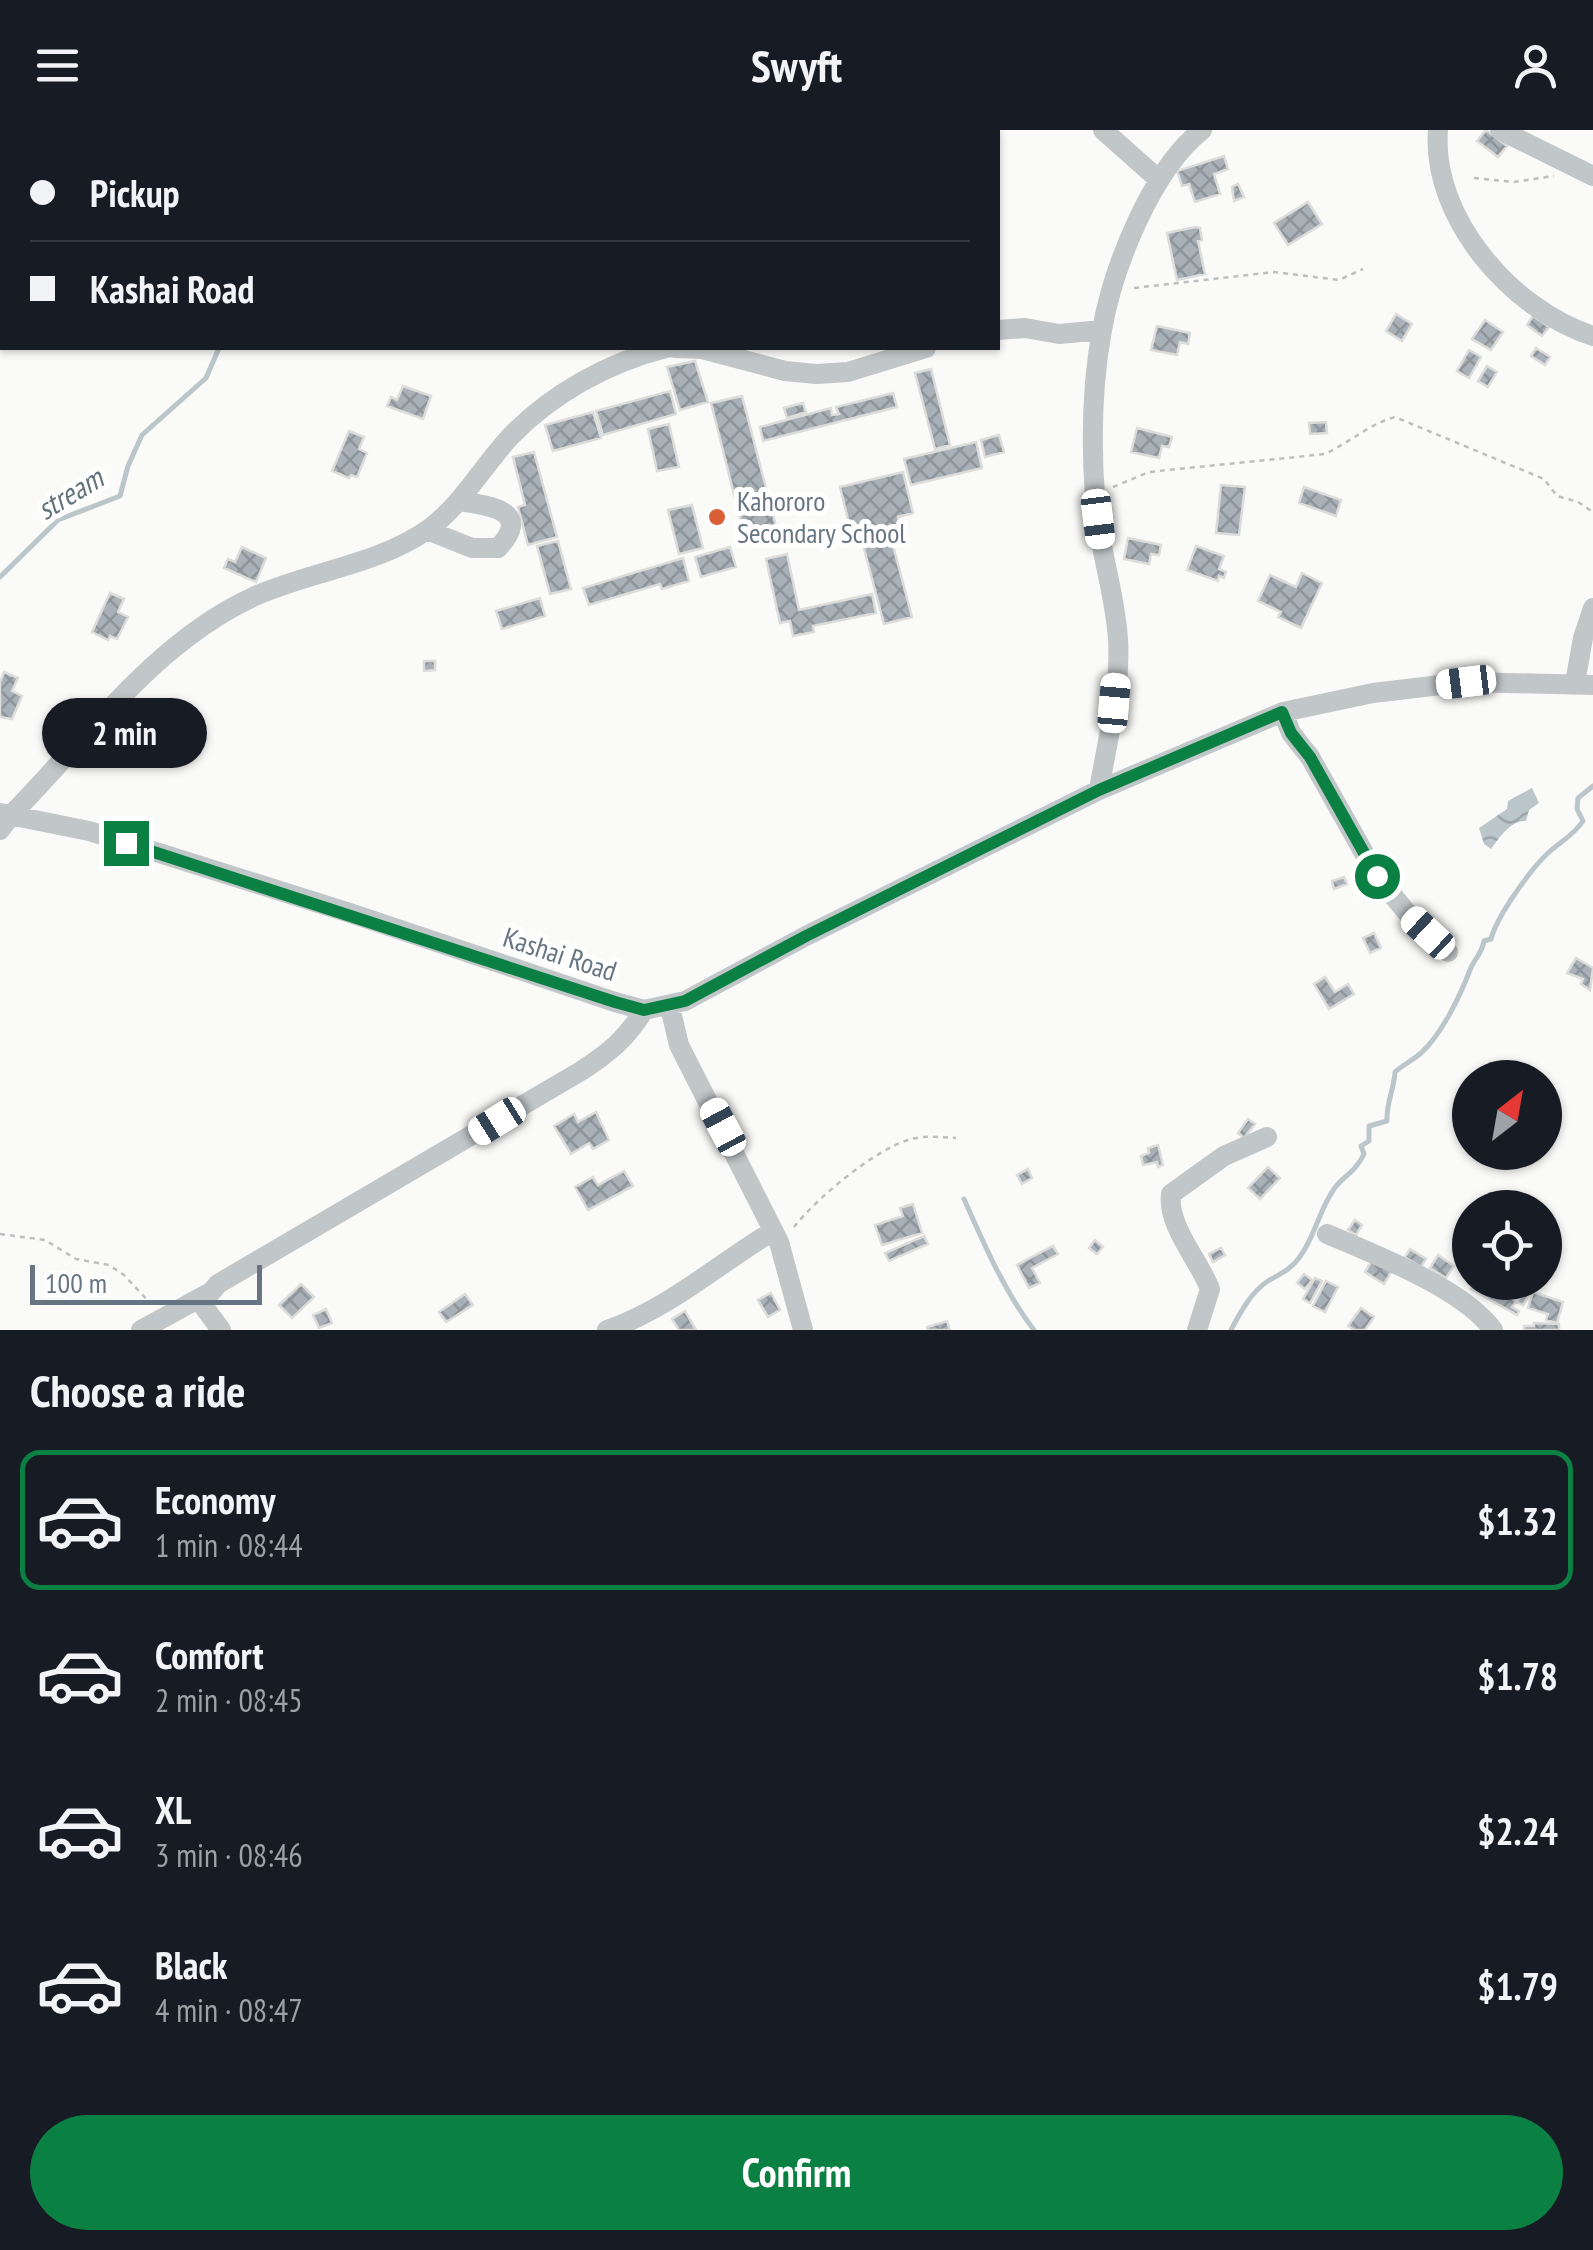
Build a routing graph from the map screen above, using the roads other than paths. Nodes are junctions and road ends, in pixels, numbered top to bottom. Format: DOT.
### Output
graph roads {
  1 [pos="1103,130"];
  2 [pos="1202,130"];
  3 [pos="1438,130"];
  4 [pos="1500,130"];
  5 [pos="1589,174"];
  6 [pos="1158,179"];
  7 [pos="1000,330"];
  8 [pos="1102,330"];
  9 [pos="1593,336"];
  10 [pos="657,350"];
  11 [pos="706,350"];
  12 [pos="920,350"];
  13 [pos="458,501"];
  14 [pos="427,530"];
  15 [pos="1593,608"];
  16 [pos="1584,684"];
  17 [pos="1282,712"];
  18 [pos="1099,790"];
  19 [pos="4,819"];
  20 [pos="1448,952"];
  21 [pos="670,1007"];
  22 [pos="644,1010"];
  23 [pos="1267,1137"];
  24 [pos="1327,1234"];
  25 [pos="776,1237"];
  26 [pos="209,1293"];
  27 [pos="141,1330"];
  28 [pos="222,1330"];
  29 [pos="607,1330"];
  30 [pos="802,1330"];
  31 [pos="1197,1330"];
  32 [pos="1493,1330"];
  1 -- 6 [label="street"];
  2 -- 6 [label="street"];
  3 -- 9 [label="street"];
  4 -- 5 [label="street"];
  6 -- 8 [label="street"];
  7 -- 8 [label="street"];
  8 -- 18 [label="street"];
  10 -- 13 [label="street"];
  11 -- 12 [label="street"];
  13 -- 14 [label="street"];
  13 -- 14 [label="street"];
  14 -- 19 [label="street"];
  15 -- 16 [label="street"];
  16 -- 17 [label="street, Kashai Road"];
  17 -- 18 [label="street, Kashai Road"];
  17 -- 20 [label="street"];
  18 -- 21 [label="street, Kashai Road"];
  19 -- 22 [label="street, Kashai Road"];
  21 -- 22 [label="street, Kashai Road"];
  21 -- 25 [label="street"];
  22 -- 26 [label="street"];
  23 -- 31 [label="street"];
  24 -- 32 [label="street"];
  25 -- 29 [label="street"];
  25 -- 30 [label="street"];
  26 -- 27 [label="street"];
  26 -- 28 [label="street"];
}
